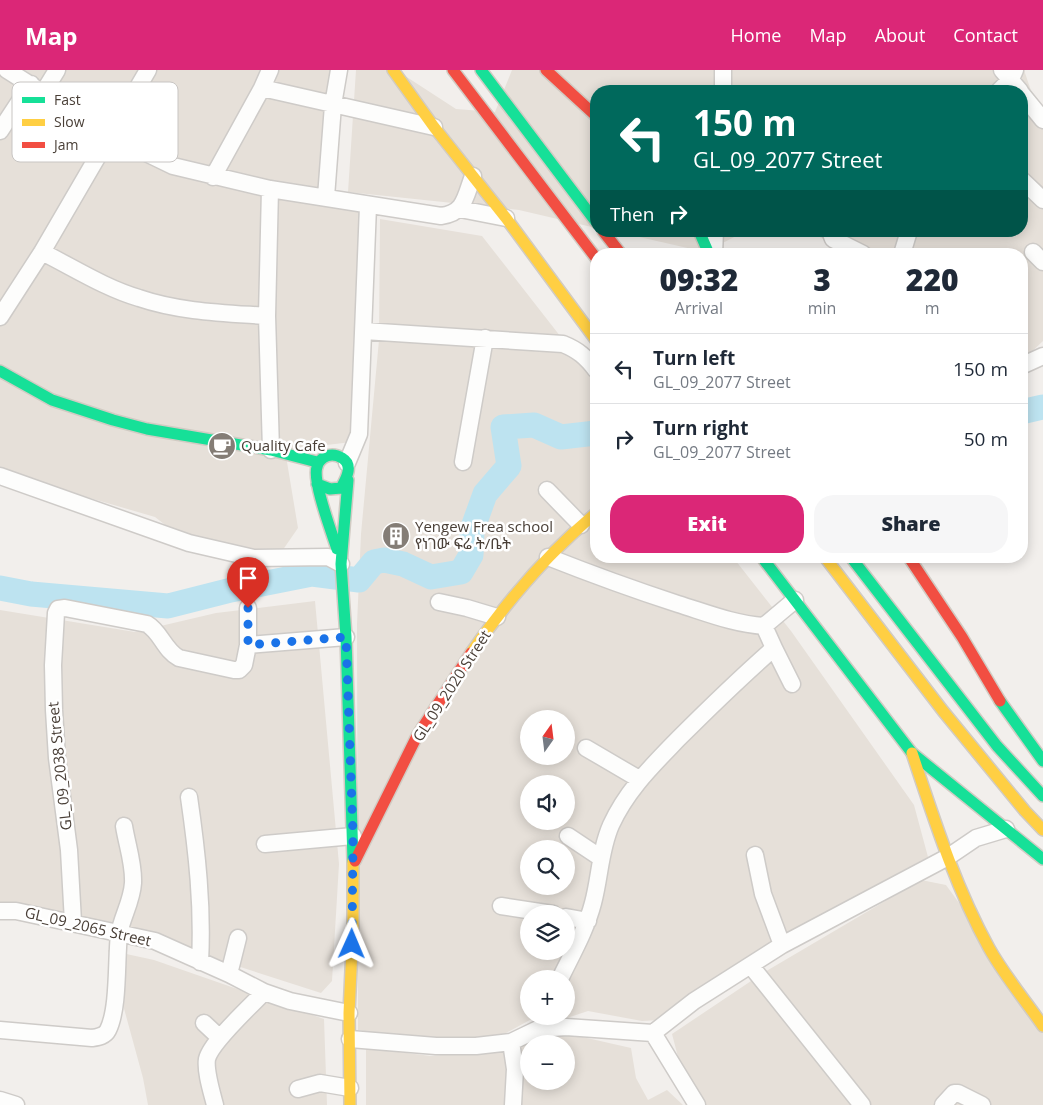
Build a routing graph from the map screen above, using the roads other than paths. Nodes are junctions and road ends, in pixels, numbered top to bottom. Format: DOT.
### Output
graph roads {
  1 [pos="7,70"];
  2 [pos="57,70"];
  3 [pos="148,70"];
  4 [pos="270,70"];
  5 [pos="339,70"];
  6 [pos="393,70"];
  7 [pos="453,70"];
  8 [pos="481,70"];
  9 [pos="546,70"];
  10 [pos="723,70"];
  11 [pos="27,82"];
  12 [pos="44,82"];
  13 [pos="141,82"];
  14 [pos="723,85"];
  15 [pos="262,88"];
  16 [pos="1028,100"];
  17 [pos="333,104"];
  18 [pos="590,110"];
  19 [pos="12,117"];
  20 [pos="1043,120"];
  21 [pos="434,127"];
  22 [pos="0,131"];
  23 [pos="96,162"];
  24 [pos="164,162"];
  25 [pos="473,176"];
  26 [pos="213,177"];
  27 [pos="1028,186"];
  28 [pos="270,189"];
  29 [pos="326,197"];
  30 [pos="1043,200"];
  31 [pos="368,206"];
  32 [pos="460,209"];
  33 [pos="590,214"];
  34 [pos="506,218"];
  35 [pos="608,237"];
  36 [pos="835,237"];
  37 [pos="616,248"];
  38 [pos="852,248"];
  39 [pos="590,250"];
  40 [pos="42,252"];
  41 [pos="267,316"];
  42 [pos="0,317"];
  43 [pos="364,331"];
  44 [pos="590,332"];
  45 [pos="485,338"];
  46 [pos="1043,356"];
  47 [pos="590,362"];
  48 [pos="1028,363"];
  49 [pos="0,371"];
  50 [pos="271,450"];
  51 [pos="317,462"];
  52 [pos="347,462"];
  53 [pos="463,462"];
  54 [pos="0,476"];
  55 [pos="348,480"];
  56 [pos="317,484"];
  57 [pos="548,490"];
  58 [pos="590,518"];
  59 [pos="581,525"];
  60 [pos="548,557"];
  61 [pos="766,563"];
  62 [pos="829,563"];
  63 [pos="855,563"];
  64 [pos="913,563"];
  65 [pos="341,564"];
  66 [pos="795,600"];
  67 [pos="439,602"];
  68 [pos="248,608"];
  69 [pos="497,617"];
  70 [pos="764,626"];
  71 [pos="346,637"];
  72 [pos="248,645"];
  73 [pos="774,648"];
  74 [pos="792,684"];
  75 [pos="586,748"];
  76 [pos="912,753"];
  77 [pos="1043,761"];
  78 [pos="638,779"];
  79 [pos="1043,796"];
  80 [pos="189,797"];
  81 [pos="124,826"];
  82 [pos="1006,829"];
  83 [pos="1043,830"];
  84 [pos="353,836"];
  85 [pos="568,836"];
  86 [pos="265,844"];
  87 [pos="755,855"];
  88 [pos="948,857"];
  89 [pos="601,858"];
  90 [pos="1043,859"];
  91 [pos="353,867"];
  92 [pos="501,906"];
  93 [pos="520,909"];
  94 [pos="0,911"];
  95 [pos="575,918"];
  96 [pos="588,921"];
  97 [pos="73,922"];
  98 [pos="119,932"];
  99 [pos="238,938"];
  100 [pos="782,946"];
  101 [pos="200,962"];
  102 [pos="751,966"];
  103 [pos="565,970"];
  104 [pos="229,974"];
  105 [pos="264,992"];
  106 [pos="349,1013"];
  107 [pos="204,1023"];
  108 [pos="538,1025"];
  109 [pos="554,1025"];
  110 [pos="1043,1026"];
  111 [pos="0,1030"];
  112 [pos="653,1033"];
  113 [pos="220,1038"];
  114 [pos="350,1039"];
  115 [pos="511,1042"];
  116 [pos="350,1088"];
  117 [pos="298,1089"];
  118 [pos="0,1100"];
  119 [pos="16,1105"];
  120 [pos="215,1105"];
  121 [pos="350,1105"];
  122 [pos="513,1105"];
  123 [pos="697,1105"];
  124 [pos="862,1105"];
  125 [pos="943,1105"];
  126 [pos="982,1105"];
  1 -- 11 [label="street"];
  2 -- 12 [label="street"];
  3 -- 13 [label="street"];
  4 -- 15 [label="street"];
  5 -- 17 [label="street"];
  6 -- 21 [label="main road"];
  7 -- 39 [label="main road"];
  8 -- 33 [label="main road"];
  9 -- 18 [label="main road"];
  10 -- 14 [label="street"];
  15 -- 17 [label="street"];
  15 -- 26 [label="street"];
  16 -- 20 [label="street"];
  17 -- 21 [label="street"];
  17 -- 29 [label="street"];
  19 -- 22 [label="street"];
  21 -- 25 [label="main road"];
  23 -- 40 [label="street"];
  24 -- 26 [label="street"];
  25 -- 32 [label="street"];
  25 -- 34 [label="main road"];
  26 -- 28 [label="street"];
  27 -- 30 [label="street"];
  28 -- 29 [label="street"];
  28 -- 41 [label="street"];
  29 -- 31 [label="street"];
  31 -- 32 [label="street"];
  31 -- 43 [label="street"];
  32 -- 34 [label="street"];
  34 -- 44 [label="main road"];
  35 -- 37 [label="main road"];
  36 -- 38 [label="street"];
  40 -- 41 [label="street"];
  40 -- 42 [label="street"];
  41 -- 50 [label="street"];
  43 -- 45 [label="street"];
  43 -- 52 [label="street"];
  45 -- 47 [label="street"];
  45 -- 53 [label="street"];
  46 -- 48 [label="street"];
  49 -- 50 [label="main road"];
  50 -- 51 [label="main road"];
  51 -- 52 [label="main road"];
  51 -- 56 [label="main road"];
  52 -- 55 [label="main road"];
  54 -- 65 [label="street"];
  55 -- 56 [label="main road"];
  55 -- 65 [label="main road"];
  56 -- 65 [label="main road"];
  57 -- 59 [label="street"];
  58 -- 59 [label="main road, GL_09_2020 Street"];
  59 -- 60 [label="main road, GL_09_2020 Street"];
  60 -- 69 [label="main road, GL_09_2020 Street"];
  60 -- 70 [label="street"];
  61 -- 66 [label="main road"];
  62 -- 83 [label="main road"];
  63 -- 79 [label="main road"];
  64 -- 77 [label="main road"];
  65 -- 71 [label="main road"];
  66 -- 70 [label="street"];
  66 -- 76 [label="main road"];
  67 -- 69 [label="street"];
  68 -- 72 [label="street"];
  69 -- 91 [label="main road, GL_09_2020 Street"];
  70 -- 73 [label="street"];
  71 -- 72 [label="street"];
  71 -- 84 [label="main road"];
  72 -- 97 [label="street, GL_09_2038 Street"];
  73 -- 74 [label="street"];
  73 -- 78 [label="street"];
  75 -- 78 [label="street"];
  76 -- 82 [label="main road"];
  76 -- 88 [label="main road"];
  78 -- 89 [label="street"];
  80 -- 101 [label="street"];
  81 -- 98 [label="street"];
  82 -- 88 [label="street"];
  82 -- 90 [label="main road"];
  84 -- 86 [label="street"];
  84 -- 91 [label="main road"];
  85 -- 89 [label="street"];
  87 -- 100 [label="street"];
  88 -- 100 [label="street"];
  88 -- 110 [label="main road"];
  89 -- 96 [label="street"];
  91 -- 106 [label="main road"];
  92 -- 93 [label="street"];
  94 -- 97 [label="street, GL_09_2065 Street"];
  95 -- 96 [label="street"];
  96 -- 103 [label="street"];
  97 -- 98 [label="street, GL_09_2065 Street"];
  98 -- 101 [label="street, GL_09_2065 Street"];
  98 -- 111 [label="street"];
  99 -- 104 [label="street"];
  100 -- 102 [label="street"];
  101 -- 104 [label="street, GL_09_2065 Street"];
  102 -- 112 [label="street"];
  102 -- 124 [label="street"];
  104 -- 105 [label="street, GL_09_2065 Street"];
  105 -- 106 [label="street, GL_09_2065 Street"];
  105 -- 113 [label="street"];
  106 -- 114 [label="main road"];
  107 -- 113 [label="street"];
  108 -- 115 [label="street"];
  109 -- 112 [label="street"];
  112 -- 123 [label="street"];
  113 -- 120 [label="street"];
  114 -- 115 [label="street"];
  114 -- 116 [label="main road"];
  115 -- 122 [label="street"];
  116 -- 117 [label="street"];
  116 -- 121 [label="main road"];
  118 -- 119 [label="street"];
  125 -- 126 [label="street"];
}
